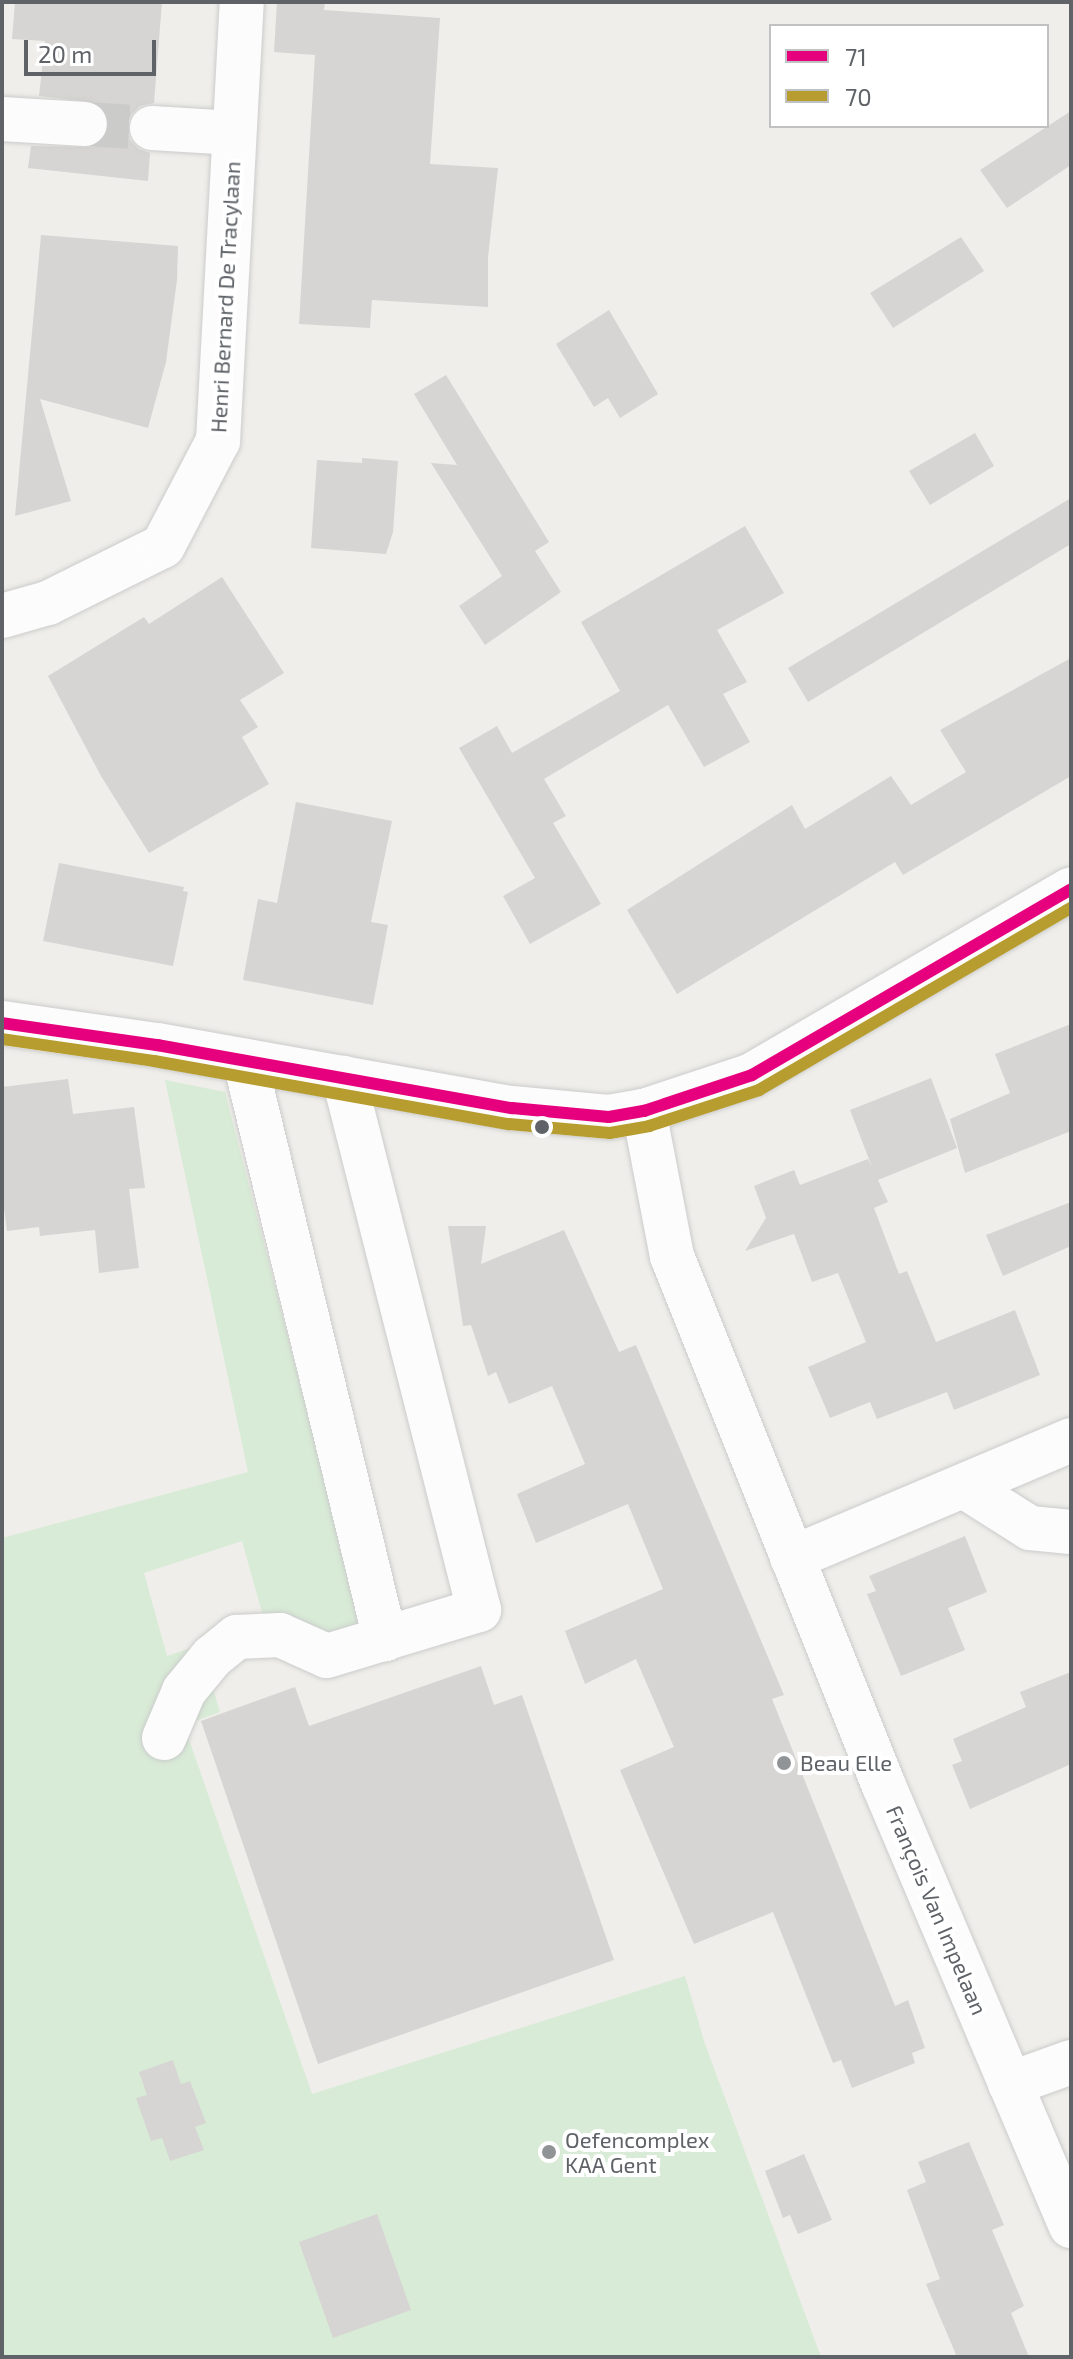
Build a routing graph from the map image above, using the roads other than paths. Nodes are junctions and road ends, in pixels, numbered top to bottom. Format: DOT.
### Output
graph roads {
  1 [pos="242,2"];
  2 [pos="2,119"];
  3 [pos="85,124"];
  4 [pos="152,128"];
  5 [pos="234,133"];
  6 [pos="2,616"];
  7 [pos="1071,889"];
  8 [pos="2,1023"];
  9 [pos="245,1061"];
  10 [pos="344,1078"];
  11 [pos="644,1111"];
  12 [pos="1071,1440"];
  13 [pos="965,1487"];
  14 [pos="1071,1532"];
  15 [pos="792,1558"];
  16 [pos="385,1639"];
  17 [pos="164,1738"];
  18 [pos="1071,2062"];
  19 [pos="1010,2084"];
  20 [pos="1071,2226"];
  1 -- 5 [label="street, Henri Bernard De Tracylaan"];
  2 -- 3 [label="street"];
  4 -- 5 [label="street"];
  5 -- 6 [label="street, Henri Bernard De Tracylaan"];
  7 -- 11 [label="street"];
  8 -- 9 [label="street"];
  9 -- 10 [label="street"];
  9 -- 16 [label="street"];
  10 -- 11 [label="street"];
  10 -- 16 [label="street"];
  11 -- 15 [label="street, François Van Impelaan"];
  12 -- 13 [label="street"];
  13 -- 14 [label="street"];
  13 -- 15 [label="street"];
  15 -- 19 [label="street, François Van Impelaan"];
  16 -- 17 [label="street"];
  18 -- 19 [label="street"];
  19 -- 20 [label="street, François Van Impelaan"];
}
